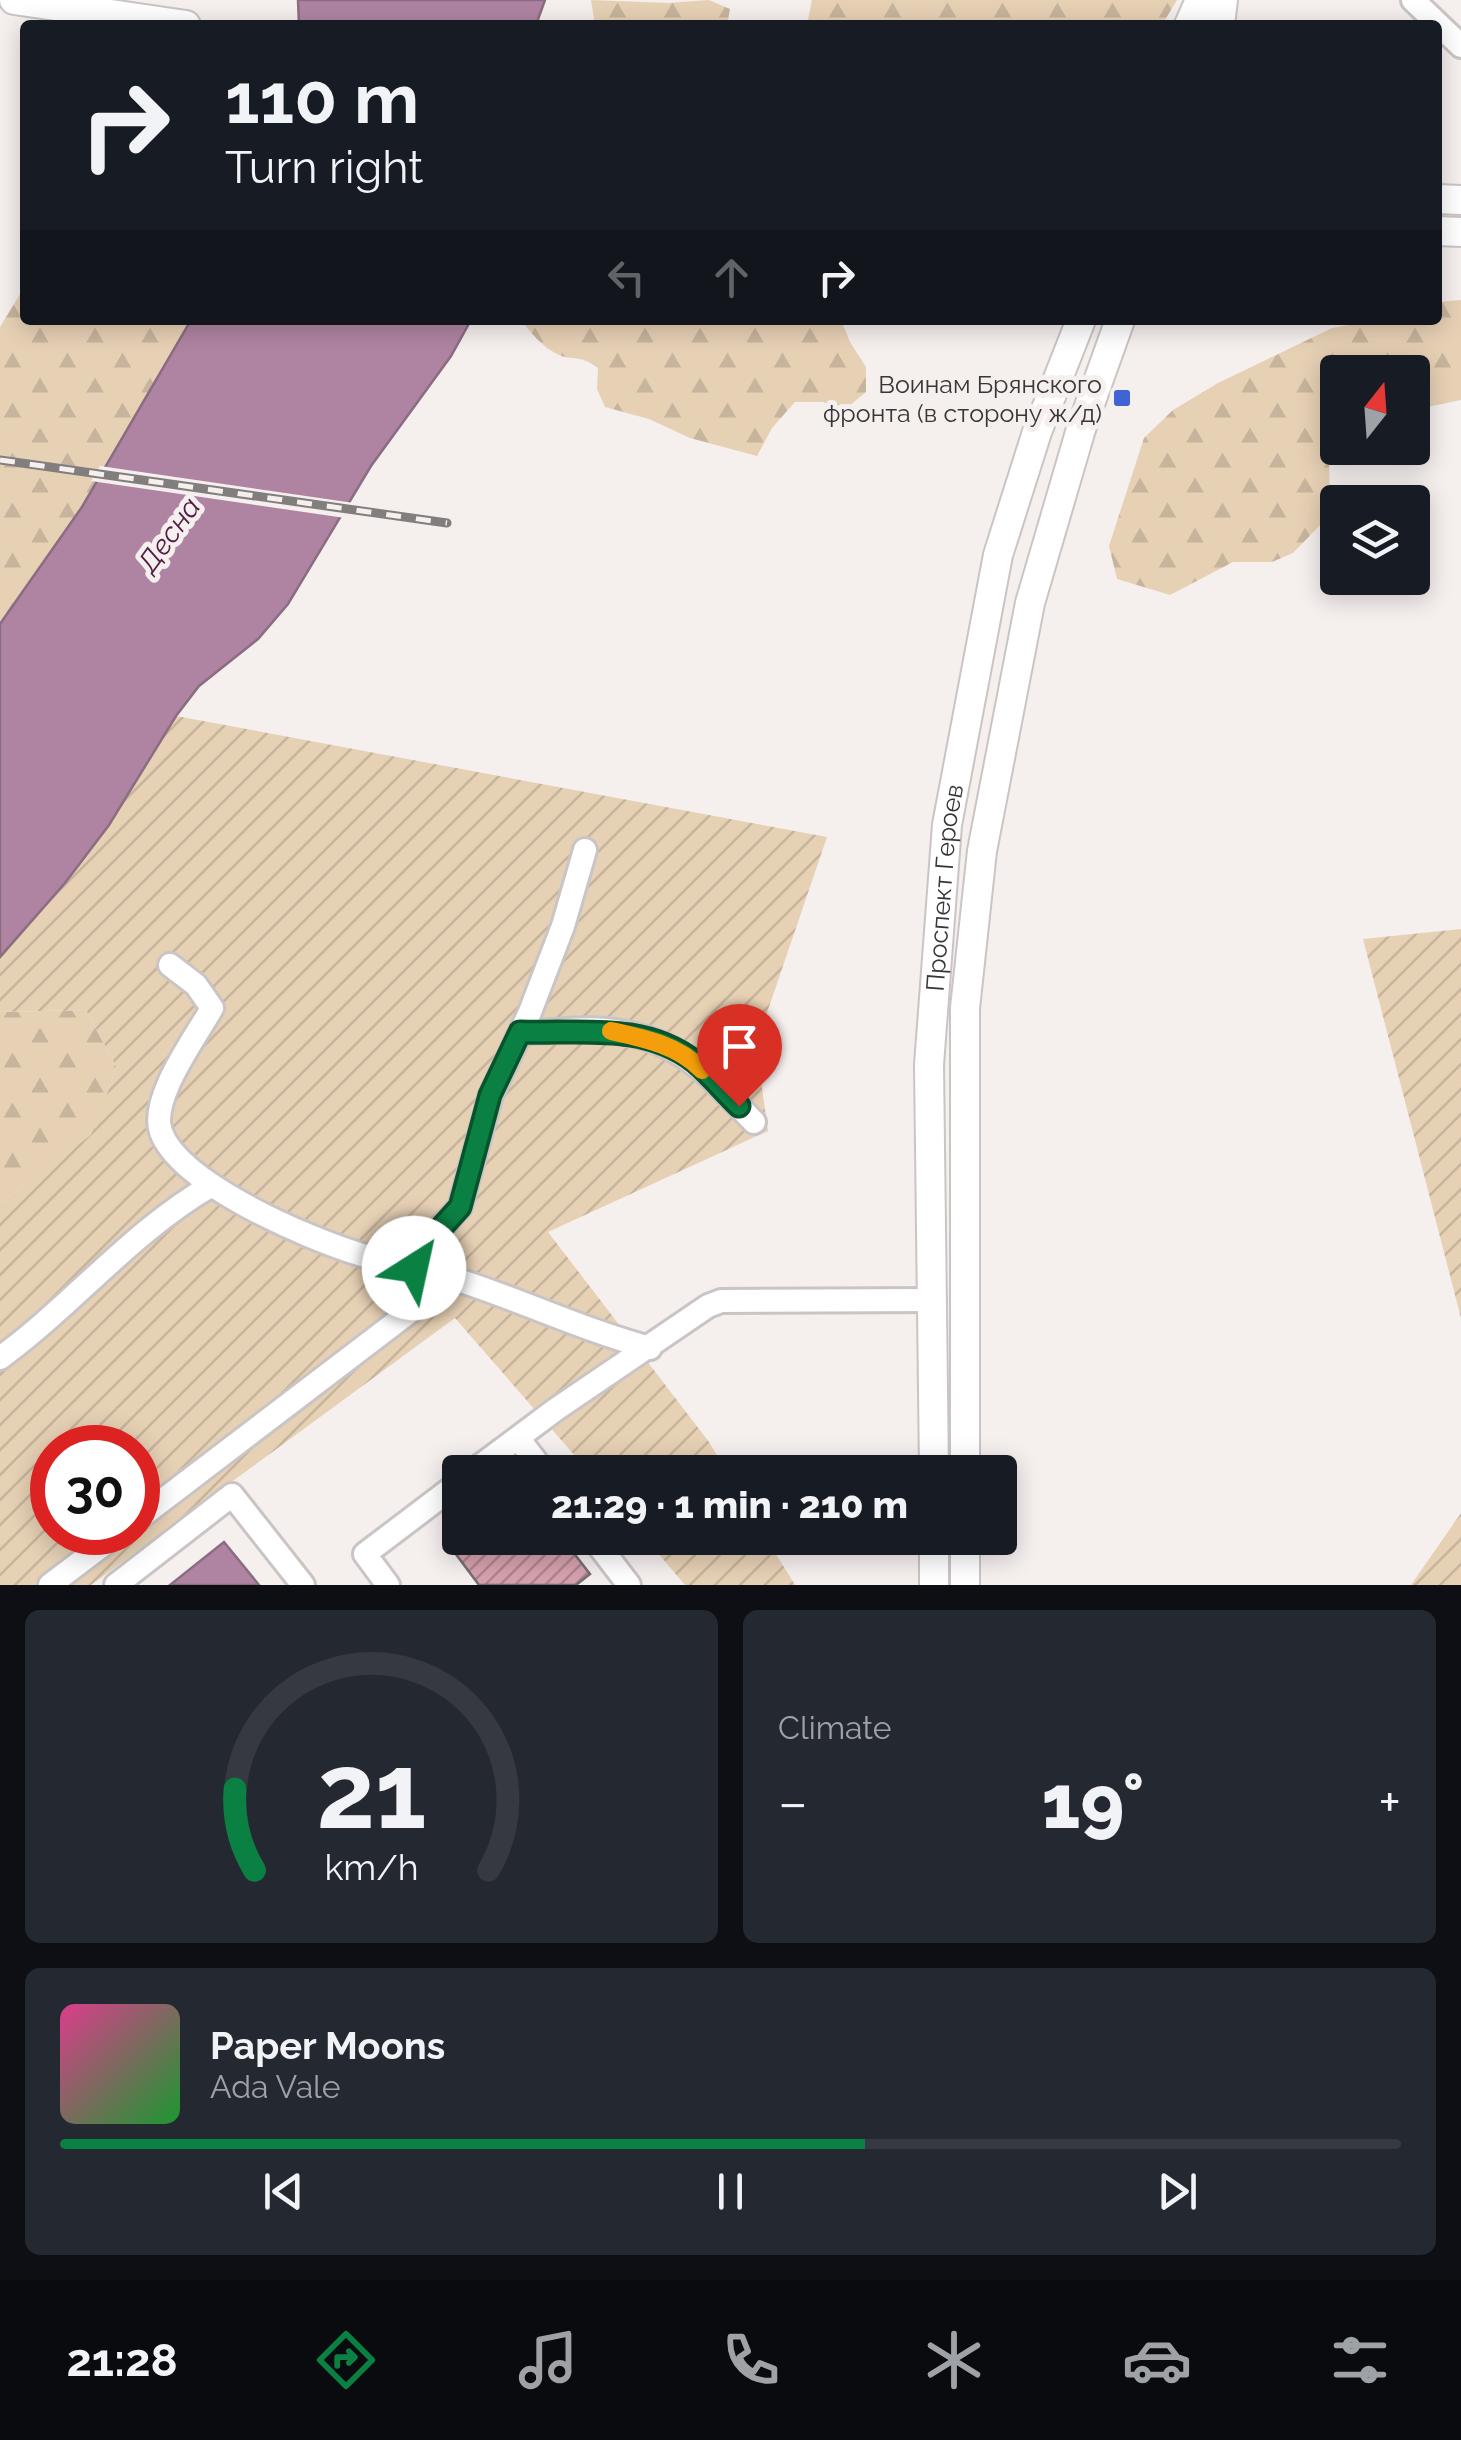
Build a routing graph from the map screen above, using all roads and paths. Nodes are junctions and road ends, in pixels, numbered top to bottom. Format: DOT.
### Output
graph roads {
  1 [pos="14,0"];
  2 [pos="1413,0"];
  3 [pos="0,14"];
  4 [pos="39,20"];
  5 [pos="152,20"];
  6 [pos="1434,20"];
  7 [pos="1442,28"];
  8 [pos="1461,46"];
  9 [pos="1079,325"];
  10 [pos="1118,325"];
  11 [pos="585,850"];
  12 [pos="170,964"];
  13 [pos="520,1032"];
  14 [pos="754,1122"];
  15 [pos="212,1185"];
  16 [pos="414,1268"];
  17 [pos="454,1278"];
  18 [pos="934,1300"];
  19 [pos="650,1348"];
  20 [pos="0,1358"];
  21 [pos="518,1438"];
  22 [pos="495,1455"];
  23 [pos="531,1455"];
  24 [pos="934,1455"];
  25 [pos="965,1455"];
  26 [pos="442,1496"];
  27 [pos="160,1502"];
  28 [pos="90,1555"];
  29 [pos="606,1555"];
  30 [pos="934,1555"];
  31 [pos="965,1555"];
  32 [pos="50,1585"];
  33 [pos="116,1585"];
  34 [pos="303,1585"];
  35 [pos="388,1585"];
  36 [pos="629,1585"];
  37 [pos="934,1585"];
  38 [pos="965,1585"];
  1 -- 5 [label="main road"];
  2 -- 6 [label="street"];
  3 -- 4 [label="main road"];
  7 -- 8 [label="street"];
  9 -- 18 [label="main road, Проспект Героев"];
  10 -- 25 [label="main road, Проспект Героев"];
  11 -- 13 [label="street"];
  12 -- 15 [label="street"];
  13 -- 14 [label="street"];
  13 -- 16 [label="street"];
  15 -- 16 [label="street"];
  15 -- 20 [label="street"];
  16 -- 17 [label="street"];
  17 -- 19 [label="street"];
  17 -- 27 [label="street"];
  18 -- 19 [label="street"];
  18 -- 24 [label="main road, Проспект Героев"];
  19 -- 21 [label="street"];
  21 -- 22 [label="street"];
  21 -- 23 [label="street"];
  26 -- 35 [label="street"];
  28 -- 32 [label="street"];
  29 -- 36 [label="street"];
  30 -- 37 [label="main road"];
  31 -- 38 [label="main road"];
  33 -- 34 [label="street"];
}
